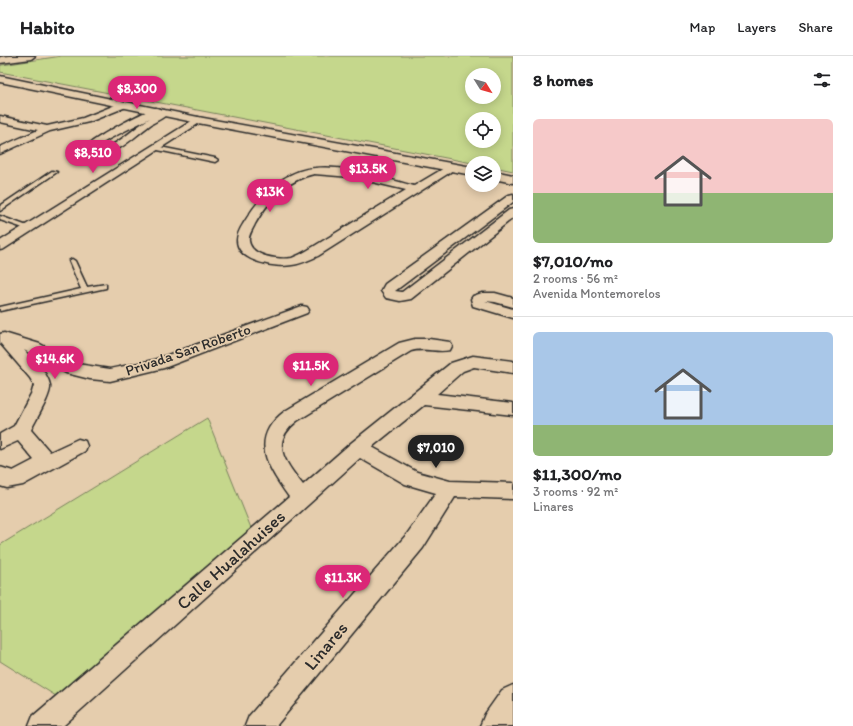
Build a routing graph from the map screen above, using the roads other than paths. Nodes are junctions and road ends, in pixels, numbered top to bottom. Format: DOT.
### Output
graph roads {
  1 [pos="31,56"];
  2 [pos="7,58"];
  3 [pos="0,80"];
  4 [pos="115,103"];
  5 [pos="155,115"];
  6 [pos="0,118"];
  7 [pos="198,120"];
  8 [pos="128,126"];
  9 [pos="47,129"];
  10 [pos="140,129"];
  11 [pos="155,148"];
  12 [pos="0,151"];
  13 [pos="215,160"];
  14 [pos="450,167"];
  15 [pos="465,170"];
  16 [pos="54,172"];
  17 [pos="501,177"];
  18 [pos="513,179"];
  19 [pos="415,189"];
  20 [pos="513,197"];
  21 [pos="0,209"];
  22 [pos="513,212"];
  23 [pos="0,218"];
  24 [pos="28,228"];
  25 [pos="466,232"];
  26 [pos="479,238"];
  27 [pos="0,246"];
  28 [pos="72,261"];
  29 [pos="103,286"];
  30 [pos="85,290"];
  31 [pos="513,303"];
  32 [pos="0,309"];
  33 [pos="302,310"];
  34 [pos="513,314"];
  35 [pos="3,338"];
  36 [pos="444,346"];
  37 [pos="513,367"];
  38 [pos="422,398"];
  39 [pos="513,409"];
  40 [pos="21,431"];
  41 [pos="0,442"];
  42 [pos="78,446"];
  43 [pos="358,448"];
  44 [pos="47,462"];
  45 [pos="0,475"];
  46 [pos="450,489"];
  47 [pos="513,491"];
  48 [pos="301,498"];
  49 [pos="513,700"];
  50 [pos="43,726"];
  51 [pos="259,726"];
  52 [pos="497,726"];
  1 -- 2 [label="main road"];
  3 -- 4 [label="main road"];
  4 -- 5 [label="main road"];
  4 -- 9 [label="street"];
  5 -- 7 [label="main road"];
  5 -- 8 [label="street"];
  5 -- 10 [label="street"];
  6 -- 9 [label="street"];
  7 -- 11 [label="street"];
  7 -- 14 [label="main road"];
  8 -- 10 [label="street"];
  8 -- 10 [label="street"];
  9 -- 12 [label="street"];
  11 -- 13 [label="lane"];
  11 -- 24 [label="street"];
  14 -- 15 [label="main road"];
  14 -- 19 [label="street"];
  16 -- 21 [label="lane"];
  17 -- 18 [label="main road"];
  19 -- 19 [label="street"];
  20 -- 25 [label="street"];
  22 -- 26 [label="street"];
  23 -- 24 [label="lane"];
  24 -- 27 [label="street"];
  25 -- 26 [label="street"];
  25 -- 26 [label="street"];
  28 -- 30 [label="lane"];
  29 -- 30 [label="lane"];
  30 -- 32 [label="lane"];
  31 -- 34 [label="street"];
  33 -- 35 [label="street, Privada San Roberto"];
  35 -- 40 [label="street, Privada San Roberto"];
  36 -- 48 [label="street"];
  37 -- 38 [label="street, Calle Hualahuises"];
  38 -- 39 [label="street"];
  38 -- 43 [label="street, Calle Hualahuises"];
  40 -- 41 [label="street"];
  40 -- 44 [label="street"];
  42 -- 44 [label="street"];
  43 -- 46 [label="street"];
  43 -- 48 [label="street, Calle Hualahuises"];
  44 -- 45 [label="street"];
  46 -- 47 [label="street"];
  46 -- 51 [label="street, Linares"];
  48 -- 50 [label="street, Calle Hualahuises"];
  49 -- 52 [label="street"];
}
